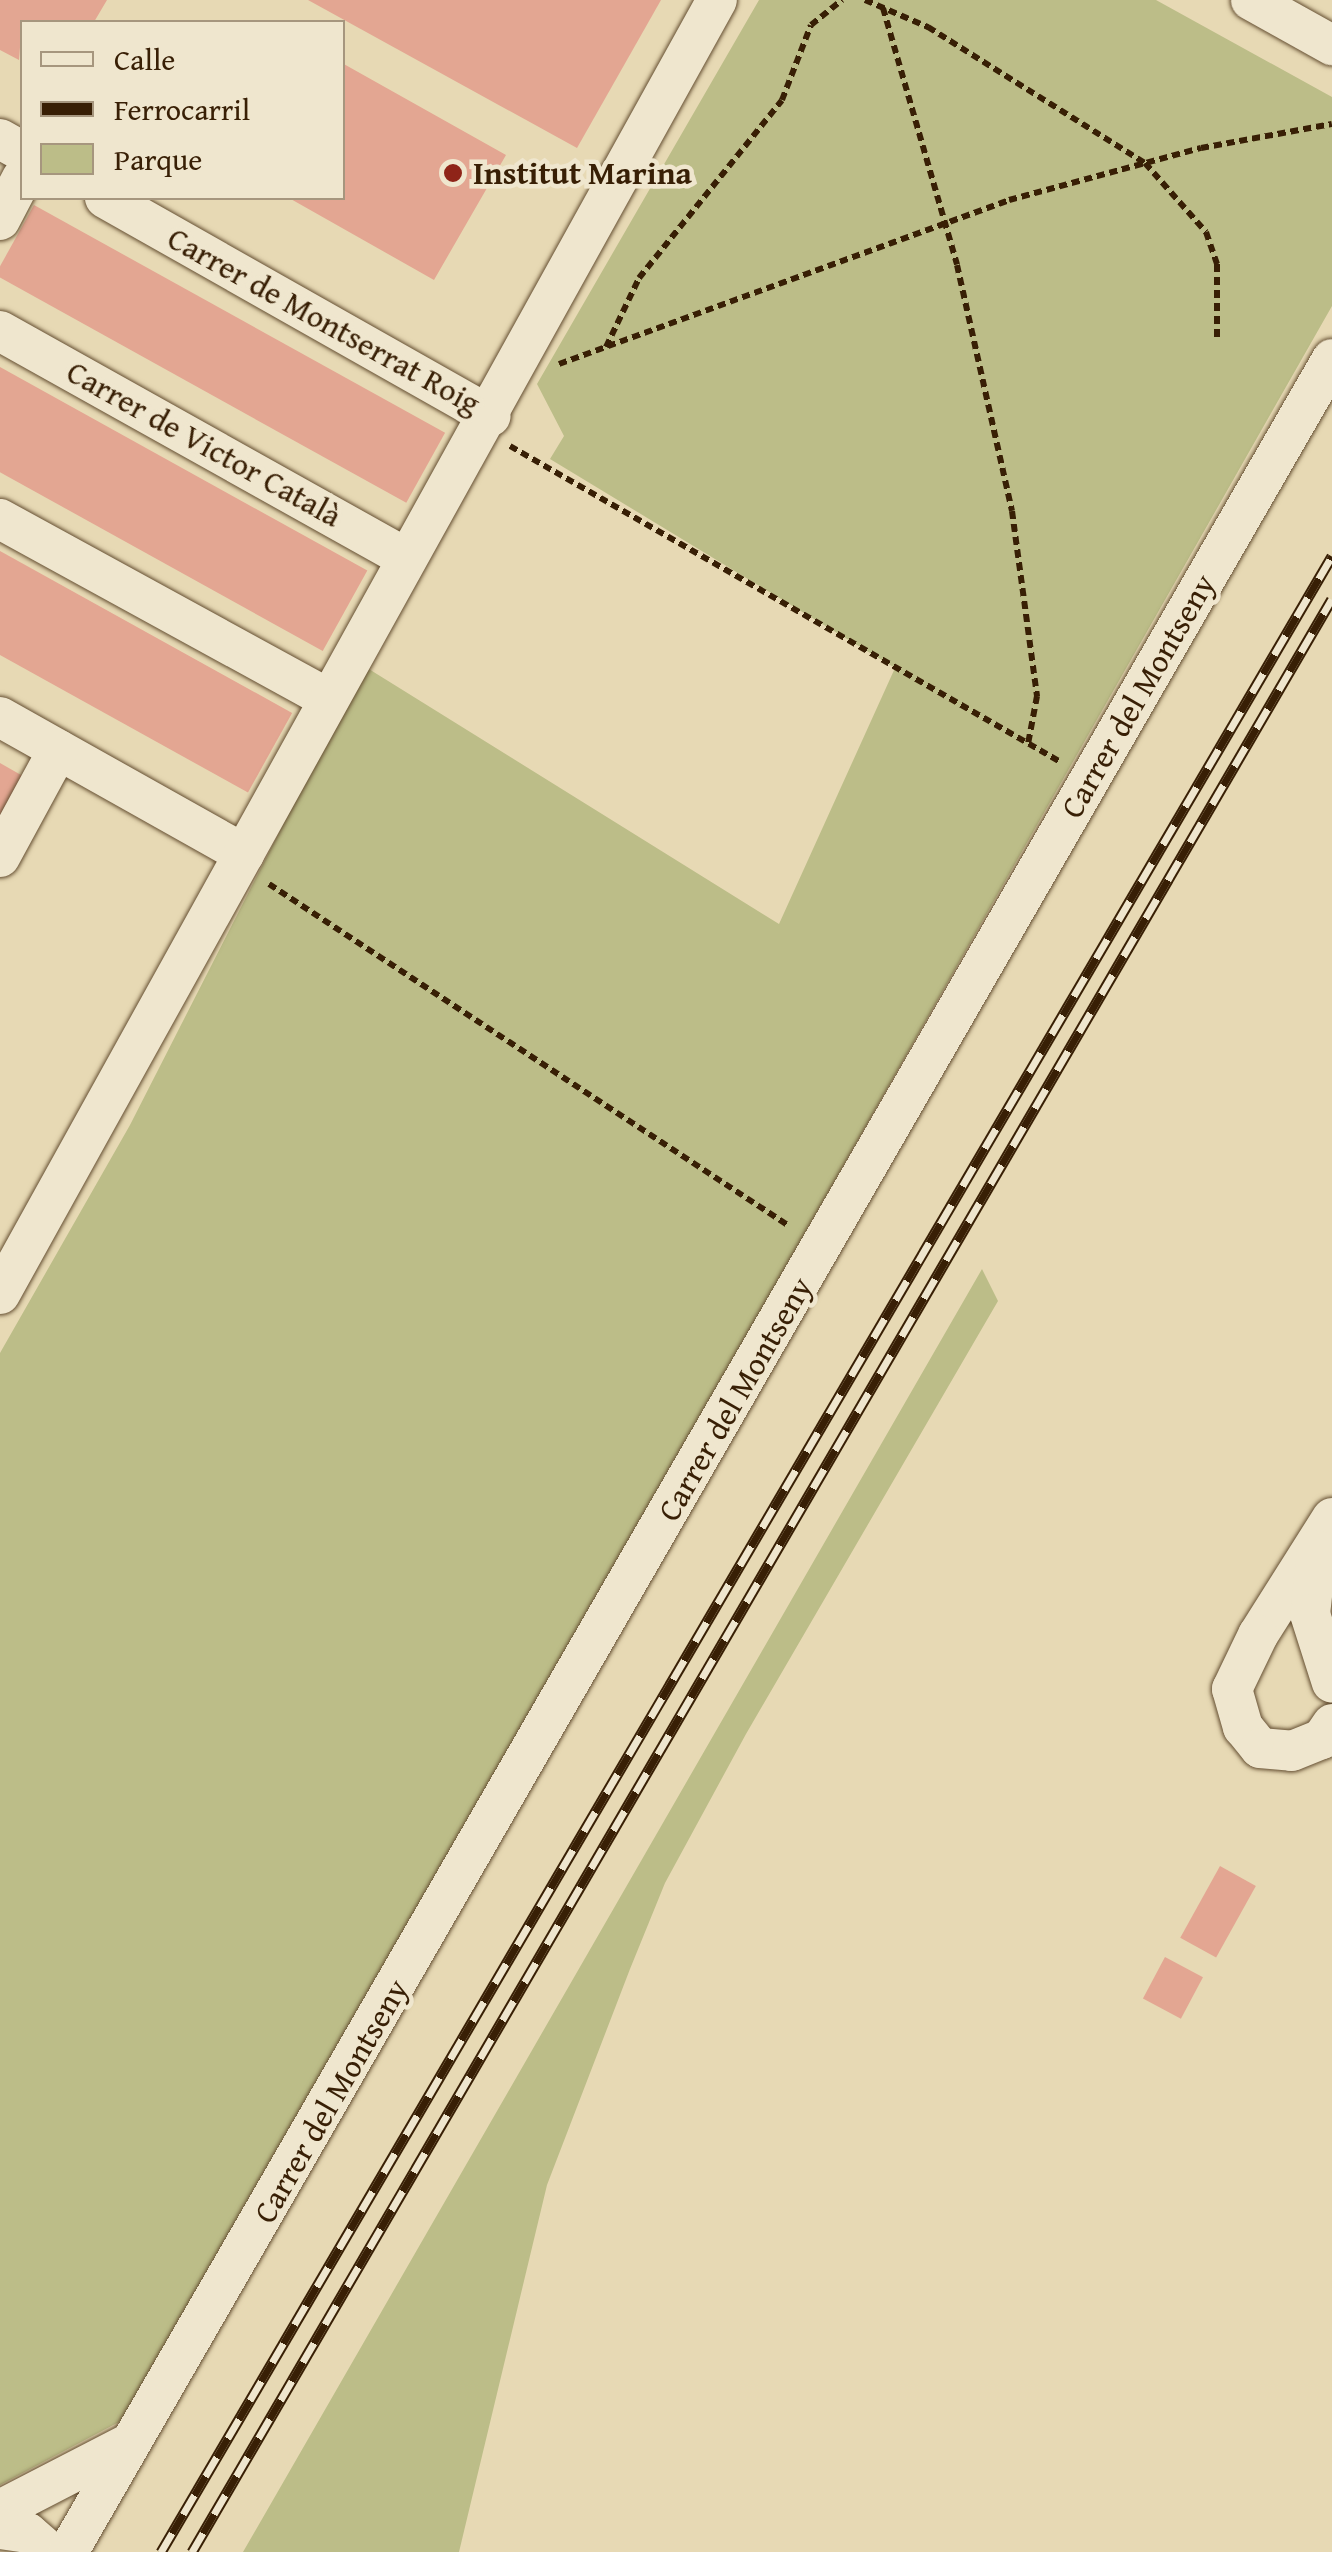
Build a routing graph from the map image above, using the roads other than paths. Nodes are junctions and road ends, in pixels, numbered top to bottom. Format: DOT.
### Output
graph roads {
  1 [pos="717,0"];
  2 [pos="1250,0"];
  3 [pos="1332,45"];
  4 [pos="20,182"];
  5 [pos="109,200"];
  6 [pos="0,220"];
  7 [pos="0,331"];
  8 [pos="1332,360"];
  9 [pos="495,409"];
  10 [pos="0,519"];
  11 [pos="408,558"];
  12 [pos="329,699"];
  13 [pos="0,717"];
  14 [pos="58,750"];
  15 [pos="0,857"];
  16 [pos="242,859"];
  17 [pos="0,1294"];
  18 [pos="1325,1530"];
  19 [pos="1332,1683"];
  20 [pos="1332,1724"];
  21 [pos="137,2438"];
  22 [pos="0,2510"];
  23 [pos="0,2529"];
  24 [pos="50,2552"];
  25 [pos="68,2552"];
  1 -- 9 [label="street"];
  2 -- 3 [label="street"];
  4 -- 6 [label="street"];
  5 -- 9 [label="street, Carrer de Montserrat Roig"];
  7 -- 11 [label="street, Carrer de Victor Català"];
  8 -- 21 [label="street, Carrer del Montseny"];
  9 -- 11 [label="street"];
  10 -- 12 [label="street"];
  11 -- 12 [label="street"];
  12 -- 16 [label="street"];
  13 -- 14 [label="street"];
  14 -- 15 [label="street"];
  14 -- 16 [label="street"];
  16 -- 17 [label="street"];
  18 -- 19 [label="street"];
  18 -- 20 [label="street"];
  21 -- 22 [label="street, Carrer del Montseny"];
  21 -- 25 [label="street, Carrer del Montseny"];
  23 -- 24 [label="street"];
}
